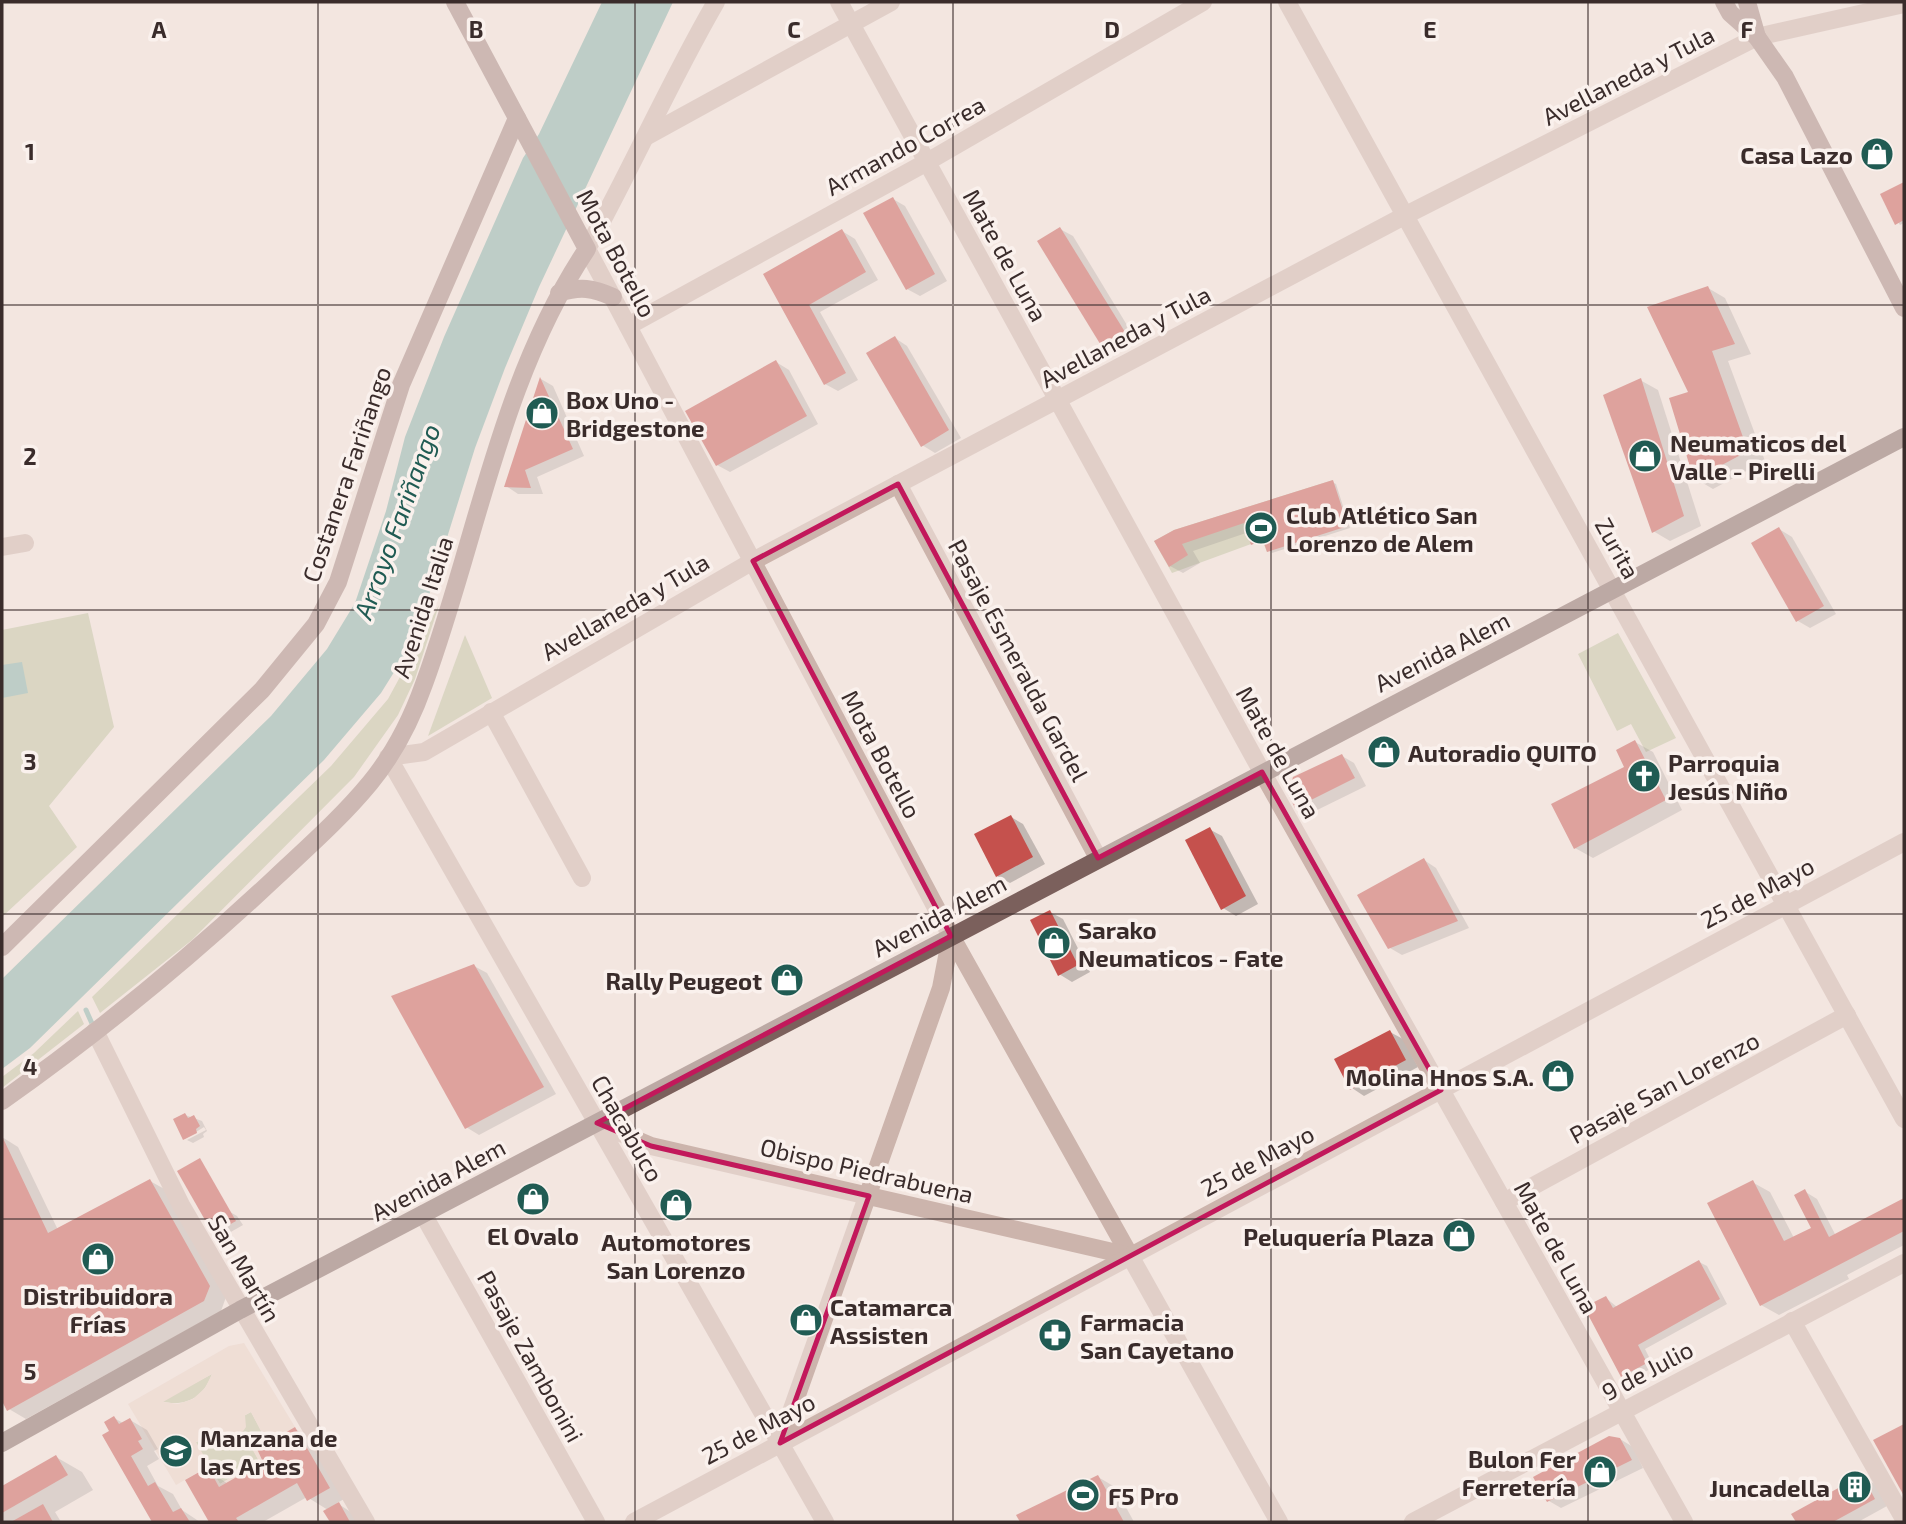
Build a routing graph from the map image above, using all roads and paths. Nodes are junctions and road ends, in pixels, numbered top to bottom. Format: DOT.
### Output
graph roads {
  1 [pos="454,2"];
  2 [pos="716,2"];
  3 [pos="839,2"];
  4 [pos="891,2"];
  5 [pos="1203,2"];
  6 [pos="1287,2"];
  7 [pos="1724,2"];
  8 [pos="1747,2"];
  9 [pos="1904,4"];
  10 [pos="852,24"];
  11 [pos="1757,37"];
  12 [pos="517,118"];
  13 [pos="647,136"];
  14 [pos="927,162"];
  15 [pos="1406,215"];
  16 [pos="586,249"];
  17 [pos="559,293"];
  18 [pos="613,297"];
  19 [pos="1904,308"];
  20 [pos="628,326"];
  21 [pos="1057,400"];
  22 [pos="1904,437"];
  23 [pos="898,484"];
  24 [pos="25,543"];
  25 [pos="2,547"];
  26 [pos="753,561"];
  27 [pos="1613,590"];
  28 [pos="491,712"];
  29 [pos="388,758"];
  30 [pos="1262,772"];
  31 [pos="1904,842"];
  32 [pos="1098,858"];
  33 [pos="582,878"];
  34 [pos="1786,905"];
  35 [pos="951,936"];
  36 [pos="2,947"];
  37 [pos="1847,1015"];
  38 [pos="95,1031"];
  39 [pos="1441,1090"];
  40 [pos="2,1101"];
  41 [pos="1904,1119"];
  42 [pos="597,1123"];
  43 [pos="869,1196"];
  44 [pos="1504,1202"];
  45 [pos="424,1214"];
  46 [pos="1130,1256"];
  47 [pos="1904,1263"];
  48 [pos="240,1310"];
  49 [pos="1793,1321"];
  50 [pos="1620,1412"];
  51 [pos="2,1443"];
  52 [pos="780,1443"];
  53 [pos="1904,1518"];
  54 [pos="366,1522"];
  55 [pos="596,1522"];
  56 [pos="634,1522"];
  57 [pos="825,1522"];
  58 [pos="1279,1522"];
  59 [pos="1413,1522"];
  60 [pos="1684,1522"];
  1 -- 12 [label="street, Mota Botello"];
  2 -- 13 [label="street, Avenida Italia"];
  3 -- 10 [label="street, Mate de Luna"];
  4 -- 10 [label="street"];
  5 -- 14 [label="street, Armando Correa"];
  6 -- 15 [label="street, Zurita"];
  7 -- 11 [label="street"];
  8 -- 11 [label="street"];
  9 -- 11 [label="street, Avellaneda y Tula"];
  10 -- 13 [label="street"];
  10 -- 14 [label="street, Mate de Luna"];
  11 -- 15 [label="street, Avellaneda y Tula"];
  11 -- 19 [label="street"];
  12 -- 16 [label="street, Mota Botello"];
  12 -- 36 [label="street, Costanera Fariñango"];
  13 -- 16 [label="street, Avenida Italia"];
  14 -- 20 [label="street, Armando Correa"];
  14 -- 21 [label="street, Mate de Luna"];
  15 -- 21 [label="street, Avellaneda y Tula"];
  15 -- 27 [label="street, Zurita"];
  16 -- 17 [label="street, Avenida Italia"];
  16 -- 18 [label="street, Mota Botello"];
  17 -- 18 [label="street"];
  17 -- 29 [label="street, Avenida Italia"];
  18 -- 20 [label="street, Mota Botello"];
  20 -- 26 [label="street, Mota Botello"];
  21 -- 23 [label="street, Avellaneda y Tula"];
  21 -- 30 [label="street, Mate de Luna"];
  22 -- 27 [label="main road, Avenida Alem"];
  23 -- 26 [label="street, Avellaneda y Tula"];
  23 -- 32 [label="street, Pasaje Esmeralda Gardel"];
  24 -- 25 [label="street"];
  26 -- 28 [label="street, Avellaneda y Tula"];
  26 -- 35 [label="street, Mota Botello"];
  27 -- 30 [label="main road, Avenida Alem"];
  27 -- 34 [label="street, Zurita"];
  28 -- 29 [label="street, Avellaneda y Tula"];
  28 -- 33 [label="street"];
  29 -- 38 [label="street, Avenida Italia"];
  29 -- 42 [label="street, Chacabuco"];
  30 -- 32 [label="main road, Avenida Alem"];
  30 -- 39 [label="street, Mate de Luna"];
  31 -- 34 [label="street, 25 de Mayo"];
  32 -- 35 [label="main road, Avenida Alem"];
  34 -- 37 [label="street, Zurita"];
  34 -- 39 [label="street, 25 de Mayo"];
  35 -- 42 [label="main road, Avenida Alem"];
  35 -- 43 [label="street"];
  35 -- 46 [label="street, Mota Botello"];
  37 -- 41 [label="street, Zurita"];
  37 -- 44 [label="street, Pasaje San Lorenzo"];
  38 -- 40 [label="street, Avenida Italia"];
  38 -- 48 [label="street, San Martín"];
  39 -- 44 [label="street, Mate de Luna"];
  39 -- 46 [label="street, 25 de Mayo"];
  42 -- 43 [label="street, Obispo Piedrabuena"];
  42 -- 45 [label="main road, Avenida Alem"];
  42 -- 52 [label="street, Chacabuco"];
  43 -- 46 [label="street, Obispo Piedrabuena"];
  43 -- 52 [label="street"];
  44 -- 50 [label="street, Mate de Luna"];
  45 -- 48 [label="main road, Avenida Alem"];
  45 -- 55 [label="street, Pasaje Zambonini"];
  46 -- 52 [label="street, 25 de Mayo"];
  46 -- 58 [label="street, Mota Botello"];
  47 -- 49 [label="street, 9 de Julio"];
  48 -- 51 [label="main road, Avenida Alem"];
  48 -- 54 [label="street, San Martín"];
  49 -- 50 [label="street, 9 de Julio"];
  49 -- 53 [label="street"];
  50 -- 59 [label="street, 9 de Julio"];
  50 -- 60 [label="street, Mate de Luna"];
  52 -- 56 [label="street, 25 de Mayo"];
  52 -- 57 [label="street, Chacabuco"];
}
